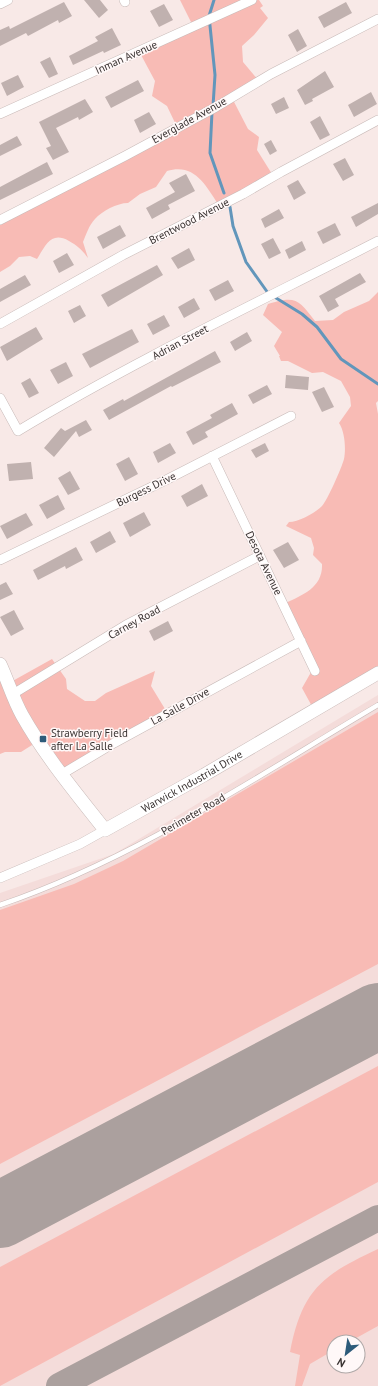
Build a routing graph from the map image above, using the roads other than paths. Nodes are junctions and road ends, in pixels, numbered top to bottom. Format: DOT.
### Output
graph roads {
  1 [pos="8,0"];
  2 [pos="252,0"];
  3 [pos="0,4"];
  4 [pos="378,19"];
  5 [pos="0,114"];
  6 [pos="378,120"];
  7 [pos="0,220"];
  8 [pos="378,241"];
  9 [pos="0,324"];
  10 [pos="0,398"];
  11 [pos="291,416"];
  12 [pos="212,456"];
  13 [pos="259,556"];
  14 [pos="0,560"];
  15 [pos="301,641"];
  16 [pos="0,664"];
  17 [pos="315,672"];
  18 [pos="378,673"];
  19 [pos="13,694"];
  20 [pos="378,705"];
  21 [pos="62,774"];
  22 [pos="105,830"];
  23 [pos="0,878"];
  24 [pos="0,905"];
  1 -- 3 [label="street"];
  2 -- 5 [label="street, Inman Avenue"];
  4 -- 7 [label="street, Everglade Avenue"];
  6 -- 9 [label="street, Brentwood Avenue"];
  8 -- 10 [label="street, Adrian Street"];
  11 -- 12 [label="street, Burgess Drive"];
  12 -- 13 [label="street, Desota Avenue"];
  12 -- 14 [label="street, Burgess Drive"];
  13 -- 15 [label="street, Desota Avenue"];
  13 -- 19 [label="street, Carney Road"];
  15 -- 17 [label="street, Desota Avenue"];
  15 -- 21 [label="street, La Salle Drive"];
  16 -- 19 [label="street"];
  18 -- 22 [label="street, Warwick Industrial Drive"];
  19 -- 21 [label="street"];
  20 -- 24 [label="lane, Perimeter Road"];
  21 -- 22 [label="street"];
  22 -- 23 [label="street, Warwick Industrial Drive"];
}
